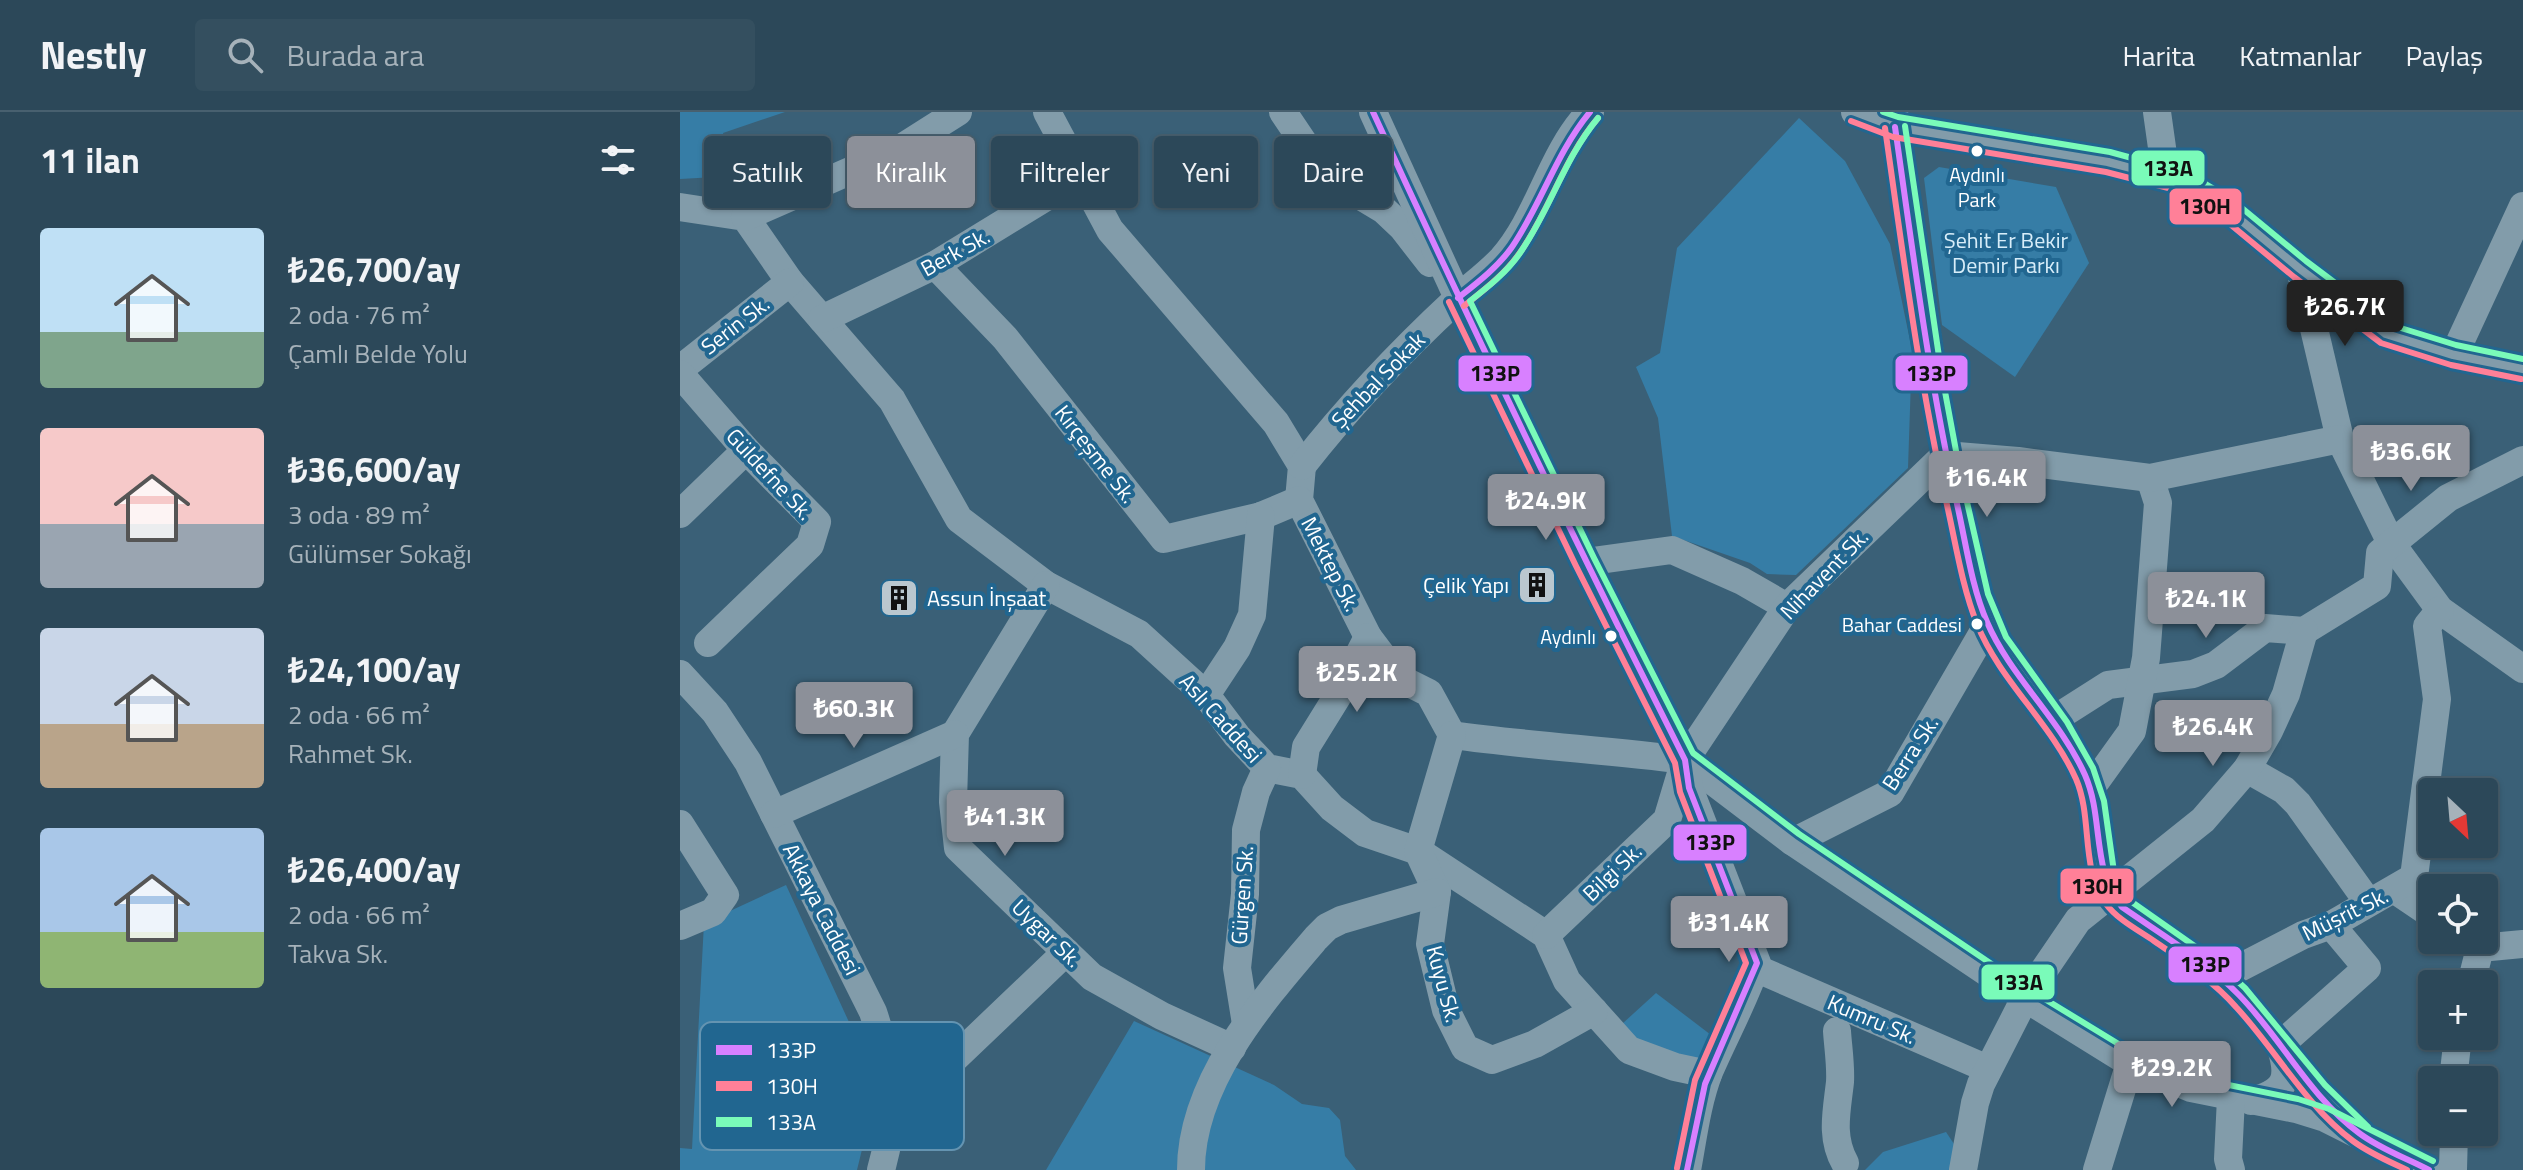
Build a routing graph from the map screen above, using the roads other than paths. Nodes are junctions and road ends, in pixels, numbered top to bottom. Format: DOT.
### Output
graph roads {
  1 [pos="958,112"];
  2 [pos="1048,112"];
  3 [pos="1283,112"];
  4 [pos="1373,112"];
  5 [pos="1590,112"];
  6 [pos="1855,112"];
  7 [pos="2161,117"];
  8 [pos="1894,119"];
  9 [pos="1061,136"];
  10 [pos="2166,176"];
  11 [pos="2523,206"];
  12 [pos="680,207"];
  13 [pos="1028,208"];
  14 [pos="1099,208"];
  15 [pos="745,217"];
  16 [pos="935,265"];
  17 [pos="2300,269"];
  18 [pos="790,282"];
  19 [pos="1458,298"];
  20 [pos="822,319"];
  21 [pos="2454,355"];
  22 [pos="2523,369"];
  23 [pos="680,372"];
  24 [pos="2340,439"];
  25 [pos="746,450"];
  26 [pos="1945,455"];
  27 [pos="2523,460"];
  28 [pos="1302,466"];
  29 [pos="2150,478"];
  30 [pos="1299,500"];
  31 [pos="680,514"];
  32 [pos="1261,516"];
  33 [pos="2391,543"];
  34 [pos="1585,562"];
  35 [pos="1046,585"];
  36 [pos="1787,607"];
  37 [pos="2434,618"];
  38 [pos="1988,624"];
  39 [pos="2304,631"];
  40 [pos="1368,637"];
  41 [pos="708,643"];
  42 [pos="2523,669"];
  43 [pos="680,674"];
  44 [pos="2142,681"];
  45 [pos="1206,695"];
  46 [pos="2053,720"];
  47 [pos="955,734"];
  48 [pos="1452,735"];
  49 [pos="1685,760"];
  50 [pos="1267,768"];
  51 [pos="2247,769"];
  52 [pos="1302,775"];
  53 [pos="2091,788"];
  54 [pos="774,814"];
  55 [pos="680,824"];
  56 [pos="1793,842"];
  57 [pos="1418,851"];
  58 [pos="2395,890"];
  59 [pos="1437,892"];
  60 [pos="2109,895"];
  61 [pos="2368,902"];
  62 [pos="2418,906"];
  63 [pos="2331,925"];
  64 [pos="680,926"];
  65 [pos="1546,935"];
  66 [pos="2498,944"];
  67 [pos="2523,944"];
  68 [pos="1066,952"];
  69 [pos="1755,968"];
  70 [pos="2220,978"];
  71 [pos="2025,998"];
  72 [pos="1594,1011"];
  73 [pos="876,1022"];
  74 [pos="1837,1031"];
  75 [pos="1239,1036"];
  76 [pos="2280,1045"];
  77 [pos="964,1049"];
  78 [pos="2130,1063"];
  79 [pos="1988,1069"];
  80 [pos="1708,1074"];
  81 [pos="2241,1100"];
  82 [pos="2361,1135"];
  83 [pos="2454,1146"];
  84 [pos="886,1150"];
  85 [pos="1845,1163"];
  86 [pos="881,1170"];
  87 [pos="1191,1170"];
  88 [pos="1687,1170"];
  89 [pos="1965,1170"];
  90 [pos="2097,1170"];
  91 [pos="2231,1170"];
  92 [pos="2429,1170"];
  93 [pos="2453,1170"];
  1 -- 15 [label="street"];
  2 -- 9 [label="street"];
  3 -- 19 [label="street"];
  4 -- 19 [label="street"];
  5 -- 19 [label="street, Şehbal Sokak"];
  6 -- 8 [label="street"];
  7 -- 10 [label="street"];
  8 -- 10 [label="street"];
  8 -- 26 [label="street"];
  10 -- 17 [label="street"];
  11 -- 21 [label="street"];
  12 -- 15 [label="street"];
  13 -- 16 [label="street, Berk Sk."];
  14 -- 28 [label="street"];
  15 -- 18 [label="street, Aslı Caddesi"];
  16 -- 20 [label="street, Berk Sk."];
  16 -- 32 [label="street, Kırçeşme Sk."];
  17 -- 21 [label="street"];
  17 -- 24 [label="street"];
  18 -- 20 [label="street, Aslı Caddesi"];
  18 -- 23 [label="street, Serin Sk."];
  19 -- 28 [label="street, Şehbal Sokak"];
  19 -- 34 [label="street"];
  20 -- 35 [label="street, Aslı Caddesi"];
  21 -- 22 [label="street"];
  23 -- 25 [label="street, Güldefne Sk."];
  24 -- 29 [label="street"];
  24 -- 33 [label="street"];
  25 -- 31 [label="street"];
  25 -- 41 [label="street, Güldefne Sk."];
  26 -- 29 [label="street"];
  26 -- 36 [label="street, Nihavent Sk."];
  26 -- 38 [label="street"];
  27 -- 33 [label="street"];
  28 -- 30 [label="street, Mektep Sk."];
  29 -- 44 [label="street"];
  30 -- 32 [label="street, Kırçeşme Sk."];
  30 -- 40 [label="street, Mektep Sk."];
  32 -- 45 [label="street"];
  33 -- 37 [label="street"];
  33 -- 39 [label="street"];
  34 -- 36 [label="street"];
  34 -- 49 [label="street"];
  35 -- 45 [label="street, Aslı Caddesi"];
  35 -- 47 [label="street, Uygar Sk."];
  36 -- 49 [label="street, Nihavent Sk."];
  37 -- 42 [label="street"];
  37 -- 58 [label="street, Müşrit Sk."];
  38 -- 46 [label="street"];
  38 -- 56 [label="street, Berra Sk."];
  39 -- 44 [label="street"];
  39 -- 51 [label="street"];
  40 -- 48 [label="street, Mektep Sk."];
  40 -- 52 [label="street"];
  43 -- 54 [label="street, Akkaya Caddesi"];
  44 -- 46 [label="street"];
  44 -- 53 [label="street"];
  45 -- 50 [label="street, Aslı Caddesi"];
  46 -- 53 [label="street"];
  47 -- 54 [label="street"];
  47 -- 68 [label="street, Uygar Sk."];
  48 -- 49 [label="street"];
  48 -- 57 [label="street"];
  49 -- 56 [label="street"];
  49 -- 65 [label="street, Bilgi Sk."];
  49 -- 69 [label="street"];
  50 -- 52 [label="street, Aslı Caddesi"];
  50 -- 75 [label="street, Gürgen Sk."];
  51 -- 60 [label="street"];
  51 -- 61 [label="street"];
  52 -- 57 [label="street"];
  53 -- 60 [label="street"];
  54 -- 73 [label="street, Akkaya Caddesi"];
  55 -- 64 [label="street"];
  56 -- 71 [label="street"];
  57 -- 59 [label="street"];
  57 -- 65 [label="street"];
  58 -- 61 [label="street, Müşrit Sk."];
  58 -- 62 [label="street"];
  59 -- 72 [label="street, Kuyu Sk."];
  59 -- 75 [label="street"];
  60 -- 70 [label="street"];
  60 -- 71 [label="street"];
  61 -- 63 [label="street, Müşrit Sk."];
  63 -- 70 [label="street, Müşrit Sk."];
  63 -- 76 [label="street"];
  65 -- 72 [label="street"];
  66 -- 67 [label="street"];
  68 -- 75 [label="street, Uygar Sk."];
  68 -- 77 [label="street"];
  69 -- 79 [label="street, Kumru Sk."];
  69 -- 80 [label="street"];
  70 -- 76 [label="street"];
  71 -- 78 [label="street"];
  71 -- 79 [label="street"];
  72 -- 80 [label="street"];
  74 -- 85 [label="street"];
  75 -- 87 [label="street"];
  76 -- 81 [label="street"];
  76 -- 82 [label="street"];
  78 -- 81 [label="street"];
  78 -- 90 [label="street"];
  79 -- 89 [label="street"];
  80 -- 88 [label="street"];
  81 -- 82 [label="street"];
  81 -- 91 [label="street"];
  82 -- 92 [label="street"];
  83 -- 93 [label="street"];
  84 -- 86 [label="street, Akkaya Caddesi"];
}
